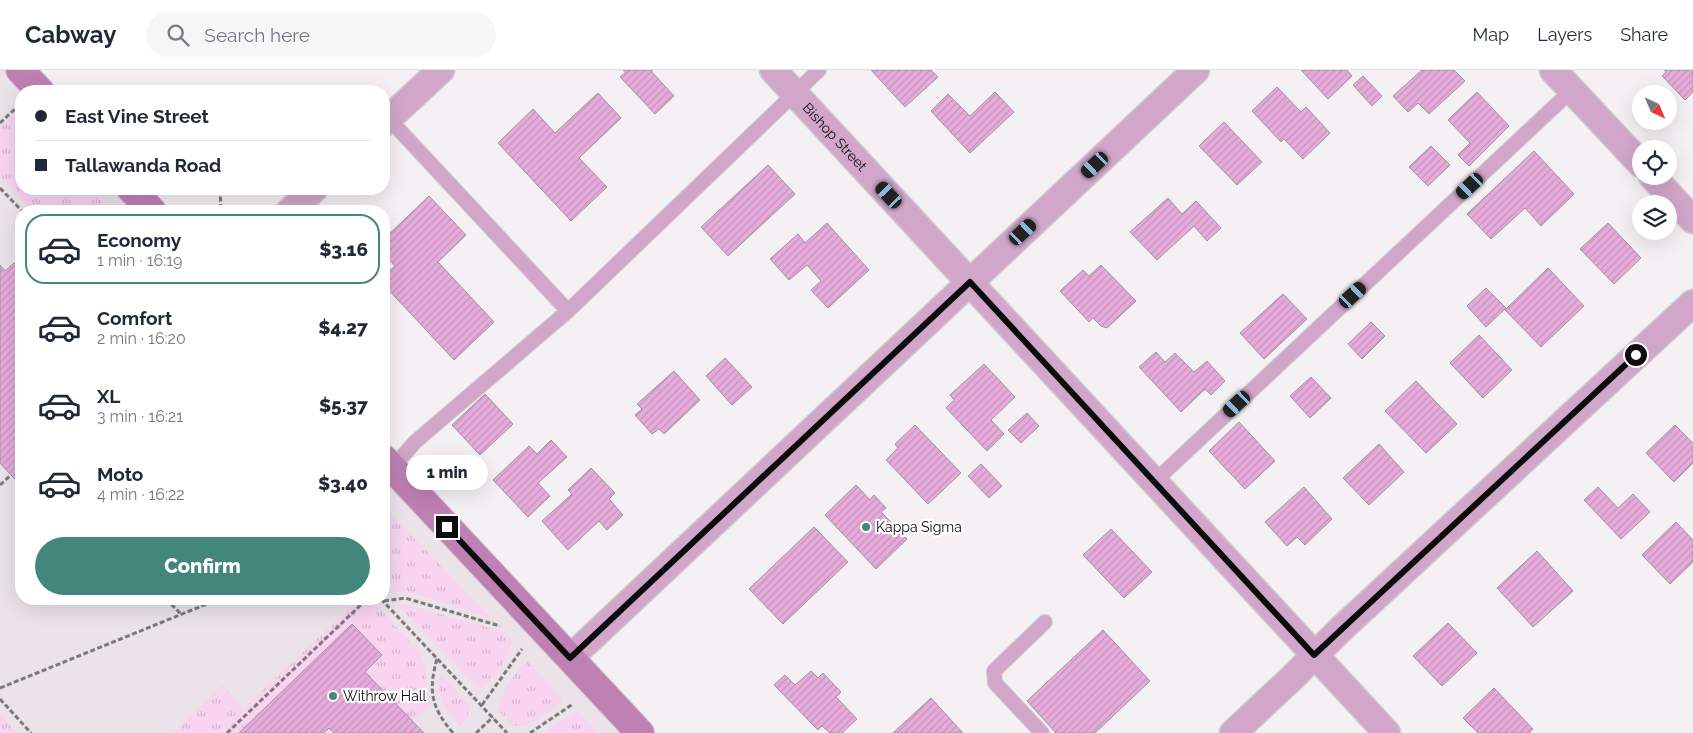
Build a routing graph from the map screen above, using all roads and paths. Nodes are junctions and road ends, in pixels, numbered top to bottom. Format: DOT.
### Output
graph roads {
  1 [pos="20,70"];
  2 [pos="441,70"];
  3 [pos="773,70"];
  4 [pos="819,70"];
  5 [pos="1196,70"];
  6 [pos="1553,70"];
  7 [pos="34,85"];
  8 [pos="1572,90"];
  9 [pos="794,92"];
  10 [pos="15,108"];
  11 [pos="390,117"];
  12 [pos="0,123"];
  13 [pos="390,125"];
  14 [pos="1632,154"];
  15 [pos="1660,185"];
  16 [pos="0,188"];
  17 [pos="137,195"];
  18 [pos="307,195"];
  19 [pos="16,205"];
  20 [pos="146,205"];
  21 [pos="297,205"];
  22 [pos="1693,220"];
  23 [pos="970,282"];
  24 [pos="1693,303"];
  25 [pos="568,311"];
  26 [pos="390,462"];
  27 [pos="390,466"];
  28 [pos="11,475"];
  29 [pos="1154,482"];
  30 [pos="0,485"];
  31 [pos="390,599"];
  32 [pos="172,605"];
  33 [pos="204,605"];
  34 [pos="361,605"];
  35 [pos="387,605"];
  36 [pos="181,614"];
  37 [pos="1046,622"];
  38 [pos="505,628"];
  39 [pos="524,646"];
  40 [pos="1314,655"];
  41 [pos="570,658"];
  42 [pos="437,659"];
  43 [pos="0,688"];
  44 [pos="0,699"];
  45 [pos="575,702"];
  46 [pos="482,706"];
  47 [pos="492,717"];
  48 [pos="31,733"];
  49 [pos="227,733"];
  50 [pos="453,733"];
  51 [pos="476,733"];
  52 [pos="507,733"];
  53 [pos="530,733"];
  54 [pos="640,733"];
  55 [pos="1042,733"];
  56 [pos="1233,733"];
  57 [pos="1387,733"];
  1 -- 7 [label="street"];
  2 -- 11 [label="street"];
  3 -- 9 [label="street, Bishop Street"];
  4 -- 9 [label="lane"];
  5 -- 23 [label="street"];
  6 -- 8 [label="street"];
  8 -- 14 [label="street"];
  8 -- 29 [label="lane"];
  9 -- 23 [label="street, Bishop Street"];
  9 -- 25 [label="lane"];
  10 -- 12 [label="path"];
  13 -- 25 [label="lane"];
  15 -- 22 [label="street"];
  16 -- 19 [label="path"];
  17 -- 20 [label="street"];
  18 -- 21 [label="street"];
  23 -- 29 [label="street, Bishop Street"];
  23 -- 41 [label="street"];
  24 -- 40 [label="street"];
  25 -- 26 [label="lane"];
  27 -- 41 [label="street"];
  28 -- 30 [label="path"];
  29 -- 40 [label="street, Bishop Street"];
  31 -- 38 [label="path"];
  32 -- 36 [label="path"];
  33 -- 36 [label="path"];
  34 -- 49 [label="path"];
  35 -- 42 [label="path"];
  36 -- 43 [label="path"];
  37 -- 55 [label="lane"];
  39 -- 46 [label="path"];
  40 -- 56 [label="street"];
  40 -- 57 [label="street, Bishop Street"];
  41 -- 54 [label="street"];
  42 -- 46 [label="path"];
  42 -- 50 [label="path"];
  44 -- 48 [label="path"];
  45 -- 53 [label="path"];
  46 -- 47 [label="path"];
  47 -- 51 [label="path"];
  47 -- 52 [label="path"];
}
